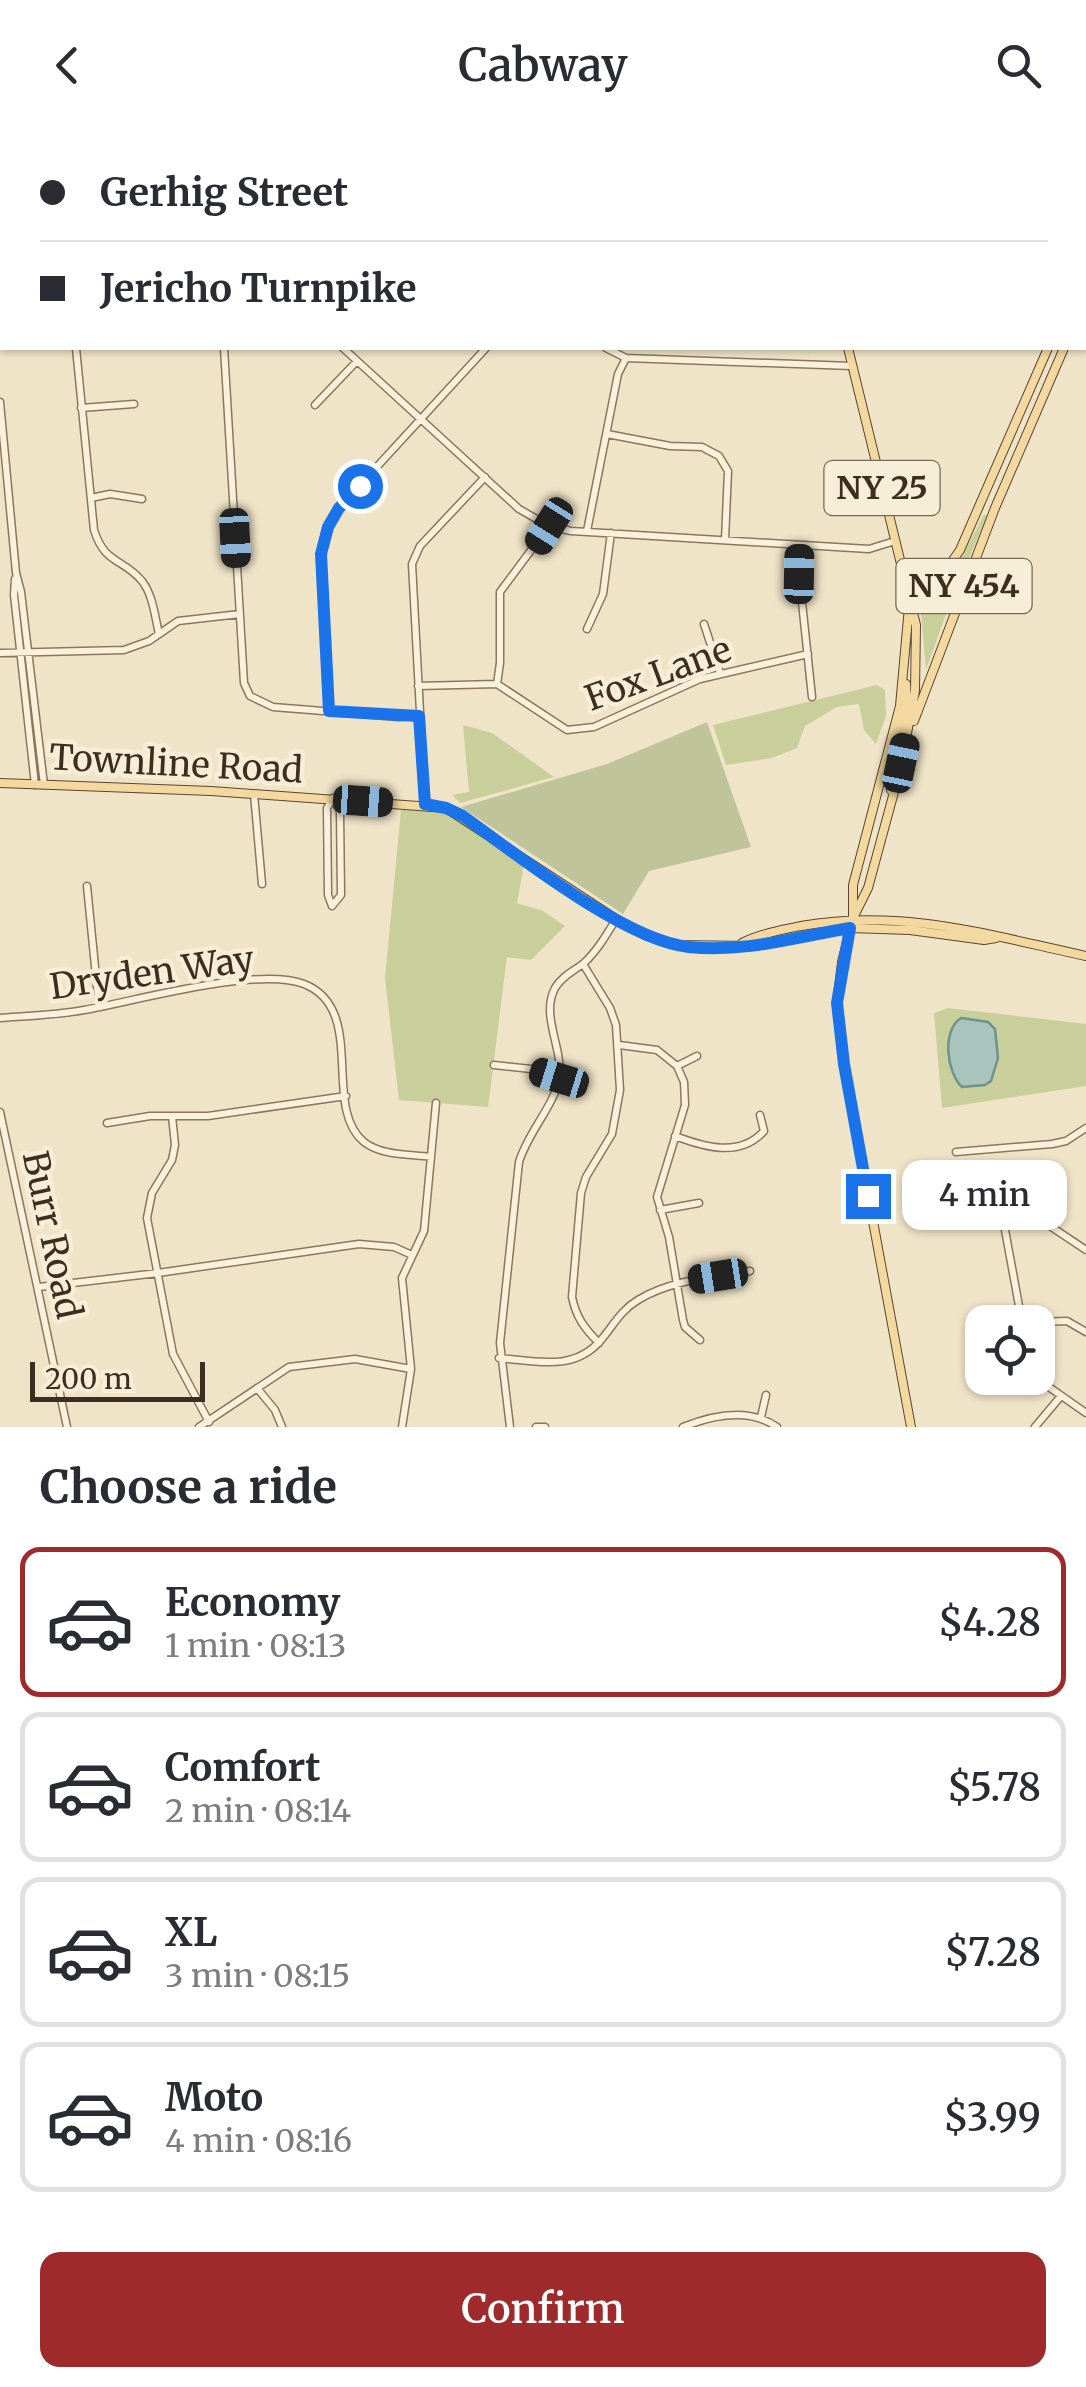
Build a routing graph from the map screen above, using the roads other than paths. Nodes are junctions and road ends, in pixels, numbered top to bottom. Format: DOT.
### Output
graph roads {
  1 [pos="76,350"];
  2 [pos="224,350"];
  3 [pos="345,350"];
  4 [pos="484,350"];
  5 [pos="610,350"];
  6 [pos="848,350"];
  7 [pos="1047,350"];
  8 [pos="1063,350"];
  9 [pos="626,358"];
  10 [pos="358,361"];
  11 [pos="852,366"];
  12 [pos="0,402"];
  13 [pos="134,404"];
  14 [pos="315,405"];
  15 [pos="81,408"];
  16 [pos="422,419"];
  17 [pos="607,434"];
  18 [pos="485,477"];
  19 [pos="91,498"];
  20 [pos="142,499"];
  21 [pos="549,526"];
  22 [pos="588,531"];
  23 [pos="611,533"];
  24 [pos="725,540"];
  25 [pos="895,541"];
  26 [pos="800,544"];
  27 [pos="903,571"];
  28 [pos="938,578"];
  29 [pos="910,602"];
  30 [pos="240,614"];
  31 [pos="704,624"];
  32 [pos="587,629"];
  33 [pos="159,634"];
  34 [pos="24,651"];
  35 [pos="0,652"];
  36 [pos="808,654"];
  37 [pos="720,672"];
  38 [pos="904,672"];
  39 [pos="497,684"];
  40 [pos="418,686"];
  41 [pos="812,697"];
  42 [pos="329,711"];
  43 [pos="419,716"];
  44 [pos="906,739"];
  45 [pos="888,760"];
  46 [pos="901,763"];
  47 [pos="882,780"];
  48 [pos="0,782"];
  49 [pos="40,785"];
  50 [pos="254,794"];
  51 [pos="892,796"];
  52 [pos="332,798"];
  53 [pos="425,804"];
  54 [pos="875,805"];
  55 [pos="888,808"];
  56 [pos="262,884"];
  57 [pos="87,886"];
  58 [pos="853,918"];
  59 [pos="616,920"];
  60 [pos="850,928"];
  61 [pos="996,938"];
  62 [pos="738,945"];
  63 [pos="1086,956"];
  64 [pos="583,964"];
  65 [pos="98,1008"];
  66 [pos="0,1018"];
  67 [pos="619,1045"];
  68 [pos="697,1056"];
  69 [pos="494,1064"];
  70 [pos="676,1066"];
  71 [pos="559,1078"];
  72 [pos="346,1096"];
  73 [pos="436,1102"];
  74 [pos="0,1112"];
  75 [pos="760,1115"];
  76 [pos="172,1116"];
  77 [pos="107,1122"];
  78 [pos="1086,1128"];
  79 [pos="676,1136"];
  80 [pos="956,1152"];
  81 [pos="431,1157"];
  82 [pos="998,1192"];
  83 [pos="699,1203"];
  84 [pos="660,1210"];
  85 [pos="1004,1220"];
  86 [pos="1086,1250"];
  87 [pos="412,1255"];
  88 [pos="750,1271"];
  89 [pos="158,1273"];
  90 [pos="676,1284"];
  91 [pos="39,1286"];
  92 [pos="1019,1305"];
  93 [pos="1055,1321"];
  94 [pos="1086,1332"];
  95 [pos="700,1340"];
  96 [pos="599,1343"];
  97 [pos="500,1358"];
  98 [pos="411,1369"];
  99 [pos="256,1388"];
  100 [pos="1055,1392"];
  101 [pos="766,1395"];
  102 [pos="1060,1396"];
  103 [pos="1086,1413"];
  104 [pos="760,1418"];
  105 [pos="209,1422"];
  106 [pos="67,1427"];
  107 [pos="199,1427"];
  108 [pos="282,1427"];
  109 [pos="402,1427"];
  110 [pos="510,1427"];
  111 [pos="536,1427"];
  112 [pos="545,1427"];
  113 [pos="684,1427"];
  114 [pos="777,1427"];
  115 [pos="911,1427"];
  116 [pos="1035,1427"];
  1 -- 15 [label="street"];
  2 -- 30 [label="street"];
  3 -- 10 [label="street"];
  4 -- 16 [label="street"];
  5 -- 9 [label="street"];
  6 -- 11 [label="main road, NY 25"];
  7 -- 28 [label="main road, NY 454"];
  8 -- 44 [label="main road, NY 454"];
  9 -- 11 [label="street"];
  9 -- 17 [label="street"];
  10 -- 14 [label="street"];
  10 -- 16 [label="street"];
  11 -- 25 [label="main road, NY 25"];
  12 -- 34 [label="street"];
  13 -- 15 [label="street"];
  15 -- 19 [label="street"];
  16 -- 18 [label="street"];
  16 -- 42 [label="street"];
  17 -- 22 [label="street"];
  17 -- 24 [label="street"];
  18 -- 21 [label="street"];
  18 -- 40 [label="street"];
  19 -- 20 [label="street"];
  19 -- 33 [label="street"];
  21 -- 22 [label="street"];
  21 -- 39 [label="street"];
  22 -- 23 [label="street"];
  23 -- 24 [label="street"];
  23 -- 32 [label="street"];
  24 -- 26 [label="street"];
  25 -- 26 [label="street"];
  25 -- 27 [label="main road, NY 25"];
  26 -- 36 [label="street"];
  27 -- 28 [label="main road"];
  27 -- 29 [label="main road, NY 25"];
  28 -- 29 [label="main road, NY 454"];
  29 -- 38 [label="main road, NY 25"];
  29 -- 44 [label="main road, NY 25"];
  30 -- 33 [label="street"];
  30 -- 42 [label="street"];
  31 -- 37 [label="street"];
  33 -- 34 [label="street"];
  34 -- 35 [label="street"];
  34 -- 49 [label="street"];
  36 -- 37 [label="street, Fox Lane"];
  36 -- 41 [label="street"];
  37 -- 39 [label="street, Fox Lane"];
  38 -- 45 [label="main road, NY 25"];
  38 -- 46 [label="main road"];
  39 -- 40 [label="street"];
  40 -- 43 [label="street"];
  42 -- 43 [label="street"];
  43 -- 53 [label="street"];
  44 -- 46 [label="main road, NY 25"];
  45 -- 47 [label="main road, NY 25"];
  45 -- 51 [label="main road"];
  46 -- 51 [label="main road, NY 25"];
  47 -- 54 [label="main road, NY 25"];
  47 -- 55 [label="main road"];
  48 -- 49 [label="main road, Townline Road"];
  49 -- 50 [label="main road, Townline Road"];
  50 -- 52 [label="main road, Townline Road"];
  50 -- 56 [label="street"];
  51 -- 55 [label="main road, NY 25"];
  52 -- 52 [label="street"];
  52 -- 53 [label="main road, Townline Road"];
  53 -- 59 [label="main road, Townline Road"];
  54 -- 55 [label="main road"];
  54 -- 58 [label="main road, NY 25"];
  55 -- 58 [label="main road, NY 25"];
  57 -- 65 [label="street"];
  58 -- 60 [label="main road, NY 25"];
  58 -- 61 [label="main road"];
  58 -- 62 [label="main road"];
  59 -- 62 [label="main road, Townline Road"];
  59 -- 64 [label="street"];
  60 -- 61 [label="main road"];
  60 -- 62 [label="main road"];
  60 -- 115 [label="main road, NY 25"];
  61 -- 63 [label="main road"];
  64 -- 67 [label="street"];
  64 -- 71 [label="street"];
  65 -- 66 [label="street, Dryden Way"];
  65 -- 72 [label="street, Dryden Way"];
  67 -- 70 [label="street"];
  67 -- 96 [label="street"];
  68 -- 70 [label="street"];
  69 -- 71 [label="street"];
  70 -- 79 [label="street"];
  71 -- 97 [label="street"];
  72 -- 76 [label="street"];
  72 -- 81 [label="street, Dryden Way"];
  73 -- 81 [label="street"];
  74 -- 91 [label="street, Burr Road"];
  75 -- 79 [label="street"];
  76 -- 77 [label="street"];
  76 -- 89 [label="street"];
  78 -- 80 [label="street"];
  79 -- 84 [label="street"];
  81 -- 87 [label="street"];
  82 -- 85 [label="street"];
  83 -- 84 [label="street"];
  84 -- 90 [label="street"];
  85 -- 86 [label="street"];
  85 -- 92 [label="street"];
  87 -- 89 [label="street"];
  87 -- 98 [label="street"];
  88 -- 90 [label="street"];
  89 -- 91 [label="street"];
  89 -- 105 [label="street"];
  90 -- 95 [label="street"];
  90 -- 96 [label="street"];
  91 -- 106 [label="street, Burr Road"];
  93 -- 94 [label="street"];
  96 -- 97 [label="street"];
  97 -- 110 [label="street"];
  98 -- 99 [label="street"];
  98 -- 109 [label="street"];
  99 -- 105 [label="street"];
  99 -- 108 [label="street"];
  100 -- 102 [label="street"];
  101 -- 104 [label="street"];
  102 -- 103 [label="street"];
  102 -- 116 [label="street"];
  104 -- 113 [label="street"];
  104 -- 114 [label="street"];
  105 -- 107 [label="street"];
  111 -- 112 [label="street"];
}
